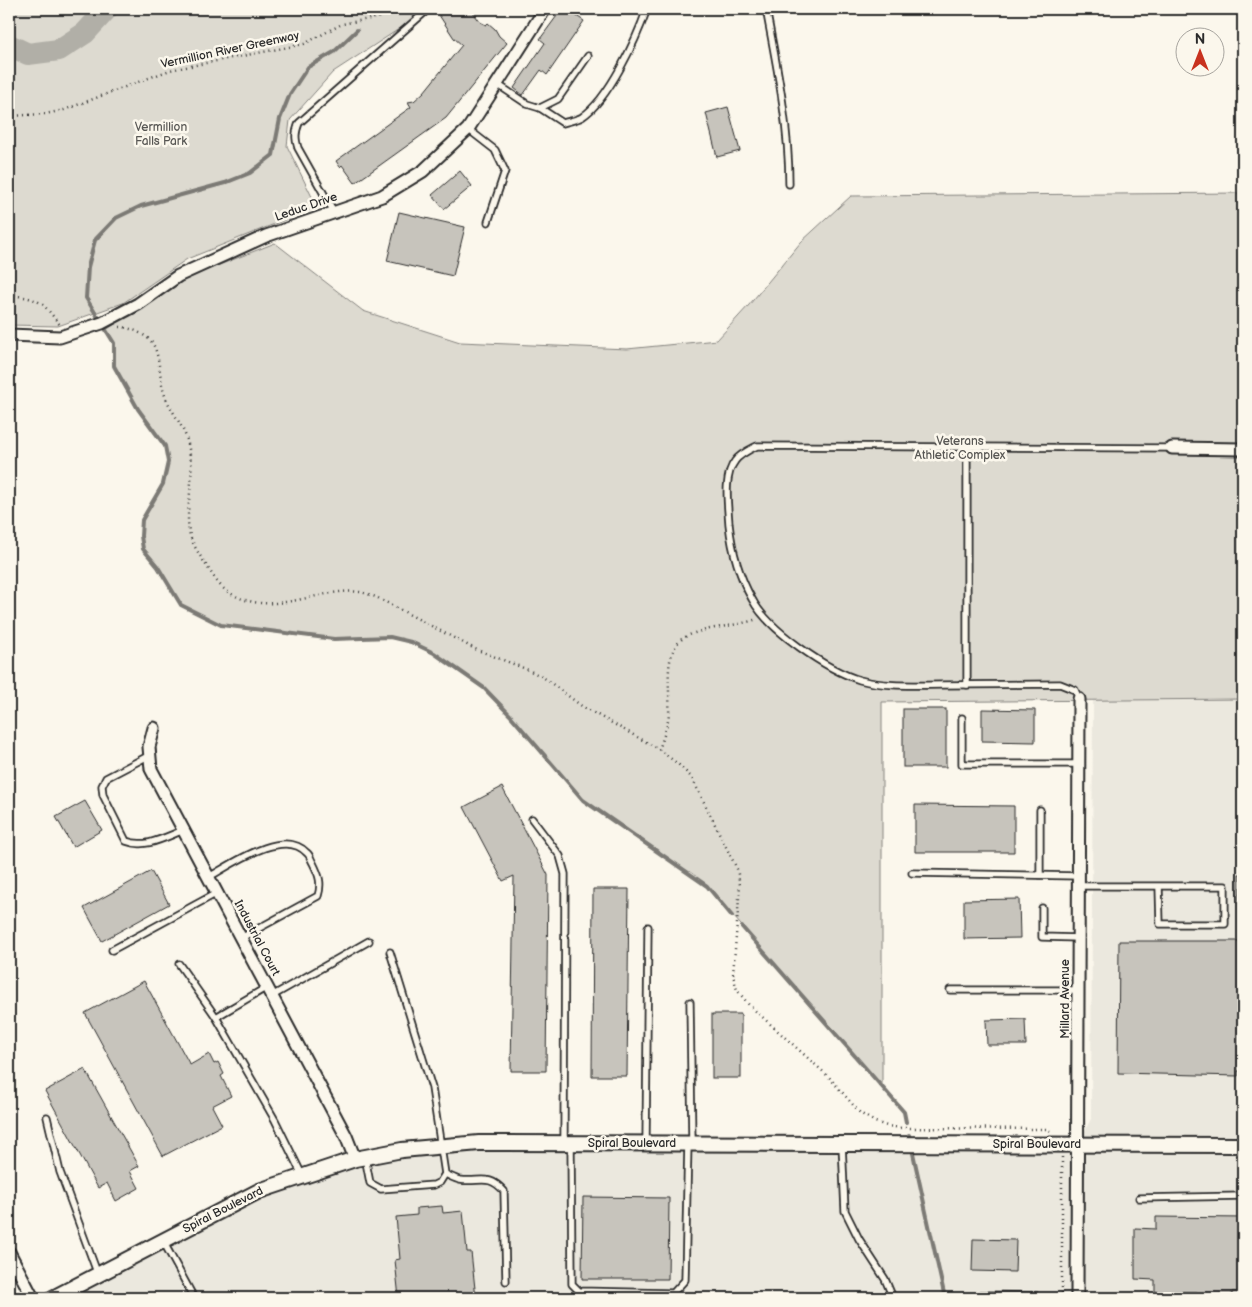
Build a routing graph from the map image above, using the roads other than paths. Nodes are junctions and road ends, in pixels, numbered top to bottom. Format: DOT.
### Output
graph roads {
  1 [pos="546,9"];
  2 [pos="647,9"];
  3 [pos="766,9"];
  4 [pos="425,12"];
  5 [pos="588,56"];
  6 [pos="497,84"];
  7 [pos="540,108"];
  8 [pos="468,129"];
  9 [pos="788,184"];
  10 [pos="334,212"];
  11 [pos="488,222"];
  12 [pos="9,334"];
  13 [pos="967,447"];
  14 [pos="1172,448"];
  15 [pos="1243,449"];
  16 [pos="967,685"];
  17 [pos="1079,699"];
  18 [pos="962,718"];
  19 [pos="154,728"];
  20 [pos="150,756"];
  21 [pos="1079,764"];
  22 [pos="1040,810"];
  23 [pos="532,819"];
  24 [pos="184,830"];
  25 [pos="912,873"];
  26 [pos="1040,875"];
  27 [pos="209,877"];
  28 [pos="1079,881"];
  29 [pos="1159,886"];
  30 [pos="217,893"];
  31 [pos="1042,908"];
  32 [pos="648,927"];
  33 [pos="241,938"];
  34 [pos="1079,938"];
  35 [pos="370,941"];
  36 [pos="112,950"];
  37 [pos="390,952"];
  38 [pos="179,964"];
  39 [pos="950,990"];
  40 [pos="1079,990"];
  41 [pos="270,992"];
  42 [pos="690,1002"];
  43 [pos="216,1017"];
  44 [pos="46,1117"];
  45 [pos="568,1143"];
  46 [pos="646,1143"];
  47 [pos="690,1143"];
  48 [pos="842,1144"];
  49 [pos="1078,1144"];
  50 [pos="1243,1145"];
  51 [pos="440,1146"];
  52 [pos="360,1158"];
  53 [pos="445,1174"];
  54 [pos="303,1177"];
  55 [pos="1243,1196"];
  56 [pos="1139,1198"];
  57 [pos="163,1241"];
  58 [pos="9,1252"];
  59 [pos="98,1275"];
  60 [pos="506,1281"];
  61 [pos="34,1298"];
  62 [pos="53,1298"];
  63 [pos="194,1298"];
  64 [pos="893,1298"];
  65 [pos="1077,1298"];
  1 -- 6 [label="street, Leduc Drive"];
  2 -- 7 [label="lane"];
  3 -- 9 [label="lane"];
  4 -- 10 [label="lane"];
  5 -- 7 [label="lane"];
  6 -- 7 [label="lane"];
  6 -- 8 [label="street, Leduc Drive"];
  8 -- 10 [label="street, Leduc Drive"];
  8 -- 11 [label="lane"];
  10 -- 12 [label="street, Leduc Drive"];
  13 -- 14 [label="lane"];
  13 -- 16 [label="lane"];
  13 -- 16 [label="lane"];
  14 -- 15 [label="street"];
  16 -- 17 [label="lane"];
  17 -- 21 [label="street, Millard Avenue"];
  18 -- 21 [label="lane"];
  19 -- 20 [label="street, Industrial Court"];
  20 -- 24 [label="street, Industrial Court"];
  20 -- 24 [label="lane"];
  21 -- 28 [label="street, Millard Avenue"];
  22 -- 26 [label="lane"];
  23 -- 45 [label="lane"];
  24 -- 27 [label="street, Industrial Court"];
  25 -- 26 [label="lane"];
  26 -- 28 [label="lane"];
  27 -- 30 [label="street, Industrial Court"];
  27 -- 33 [label="lane"];
  28 -- 29 [label="lane"];
  28 -- 34 [label="street, Millard Avenue"];
  29 -- 29 [label="lane"];
  30 -- 33 [label="street, Industrial Court"];
  30 -- 36 [label="lane"];
  31 -- 34 [label="lane"];
  32 -- 46 [label="lane"];
  33 -- 41 [label="street, Industrial Court"];
  34 -- 40 [label="street, Millard Avenue"];
  35 -- 41 [label="lane"];
  37 -- 51 [label="lane"];
  38 -- 43 [label="lane"];
  39 -- 40 [label="lane"];
  40 -- 49 [label="street, Millard Avenue"];
  41 -- 43 [label="lane"];
  41 -- 52 [label="street, Industrial Court"];
  42 -- 47 [label="lane"];
  43 -- 54 [label="lane"];
  44 -- 59 [label="lane"];
  45 -- 46 [label="street, Spiral Boulevard"];
  45 -- 47 [label="lane"];
  45 -- 51 [label="street, Spiral Boulevard"];
  46 -- 47 [label="street, Spiral Boulevard"];
  47 -- 48 [label="street, Spiral Boulevard"];
  48 -- 49 [label="street, Spiral Boulevard"];
  48 -- 64 [label="lane"];
  49 -- 50 [label="street, Spiral Boulevard"];
  49 -- 65 [label="street, Millard Avenue"];
  51 -- 52 [label="street, Spiral Boulevard"];
  51 -- 53 [label="lane"];
  52 -- 53 [label="lane"];
  52 -- 54 [label="street, Spiral Boulevard"];
  53 -- 60 [label="lane"];
  54 -- 57 [label="street, Spiral Boulevard"];
  55 -- 56 [label="lane"];
  57 -- 59 [label="street, Spiral Boulevard"];
  57 -- 63 [label="lane"];
  58 -- 61 [label="street"];
  59 -- 62 [label="street, Spiral Boulevard"];
}
